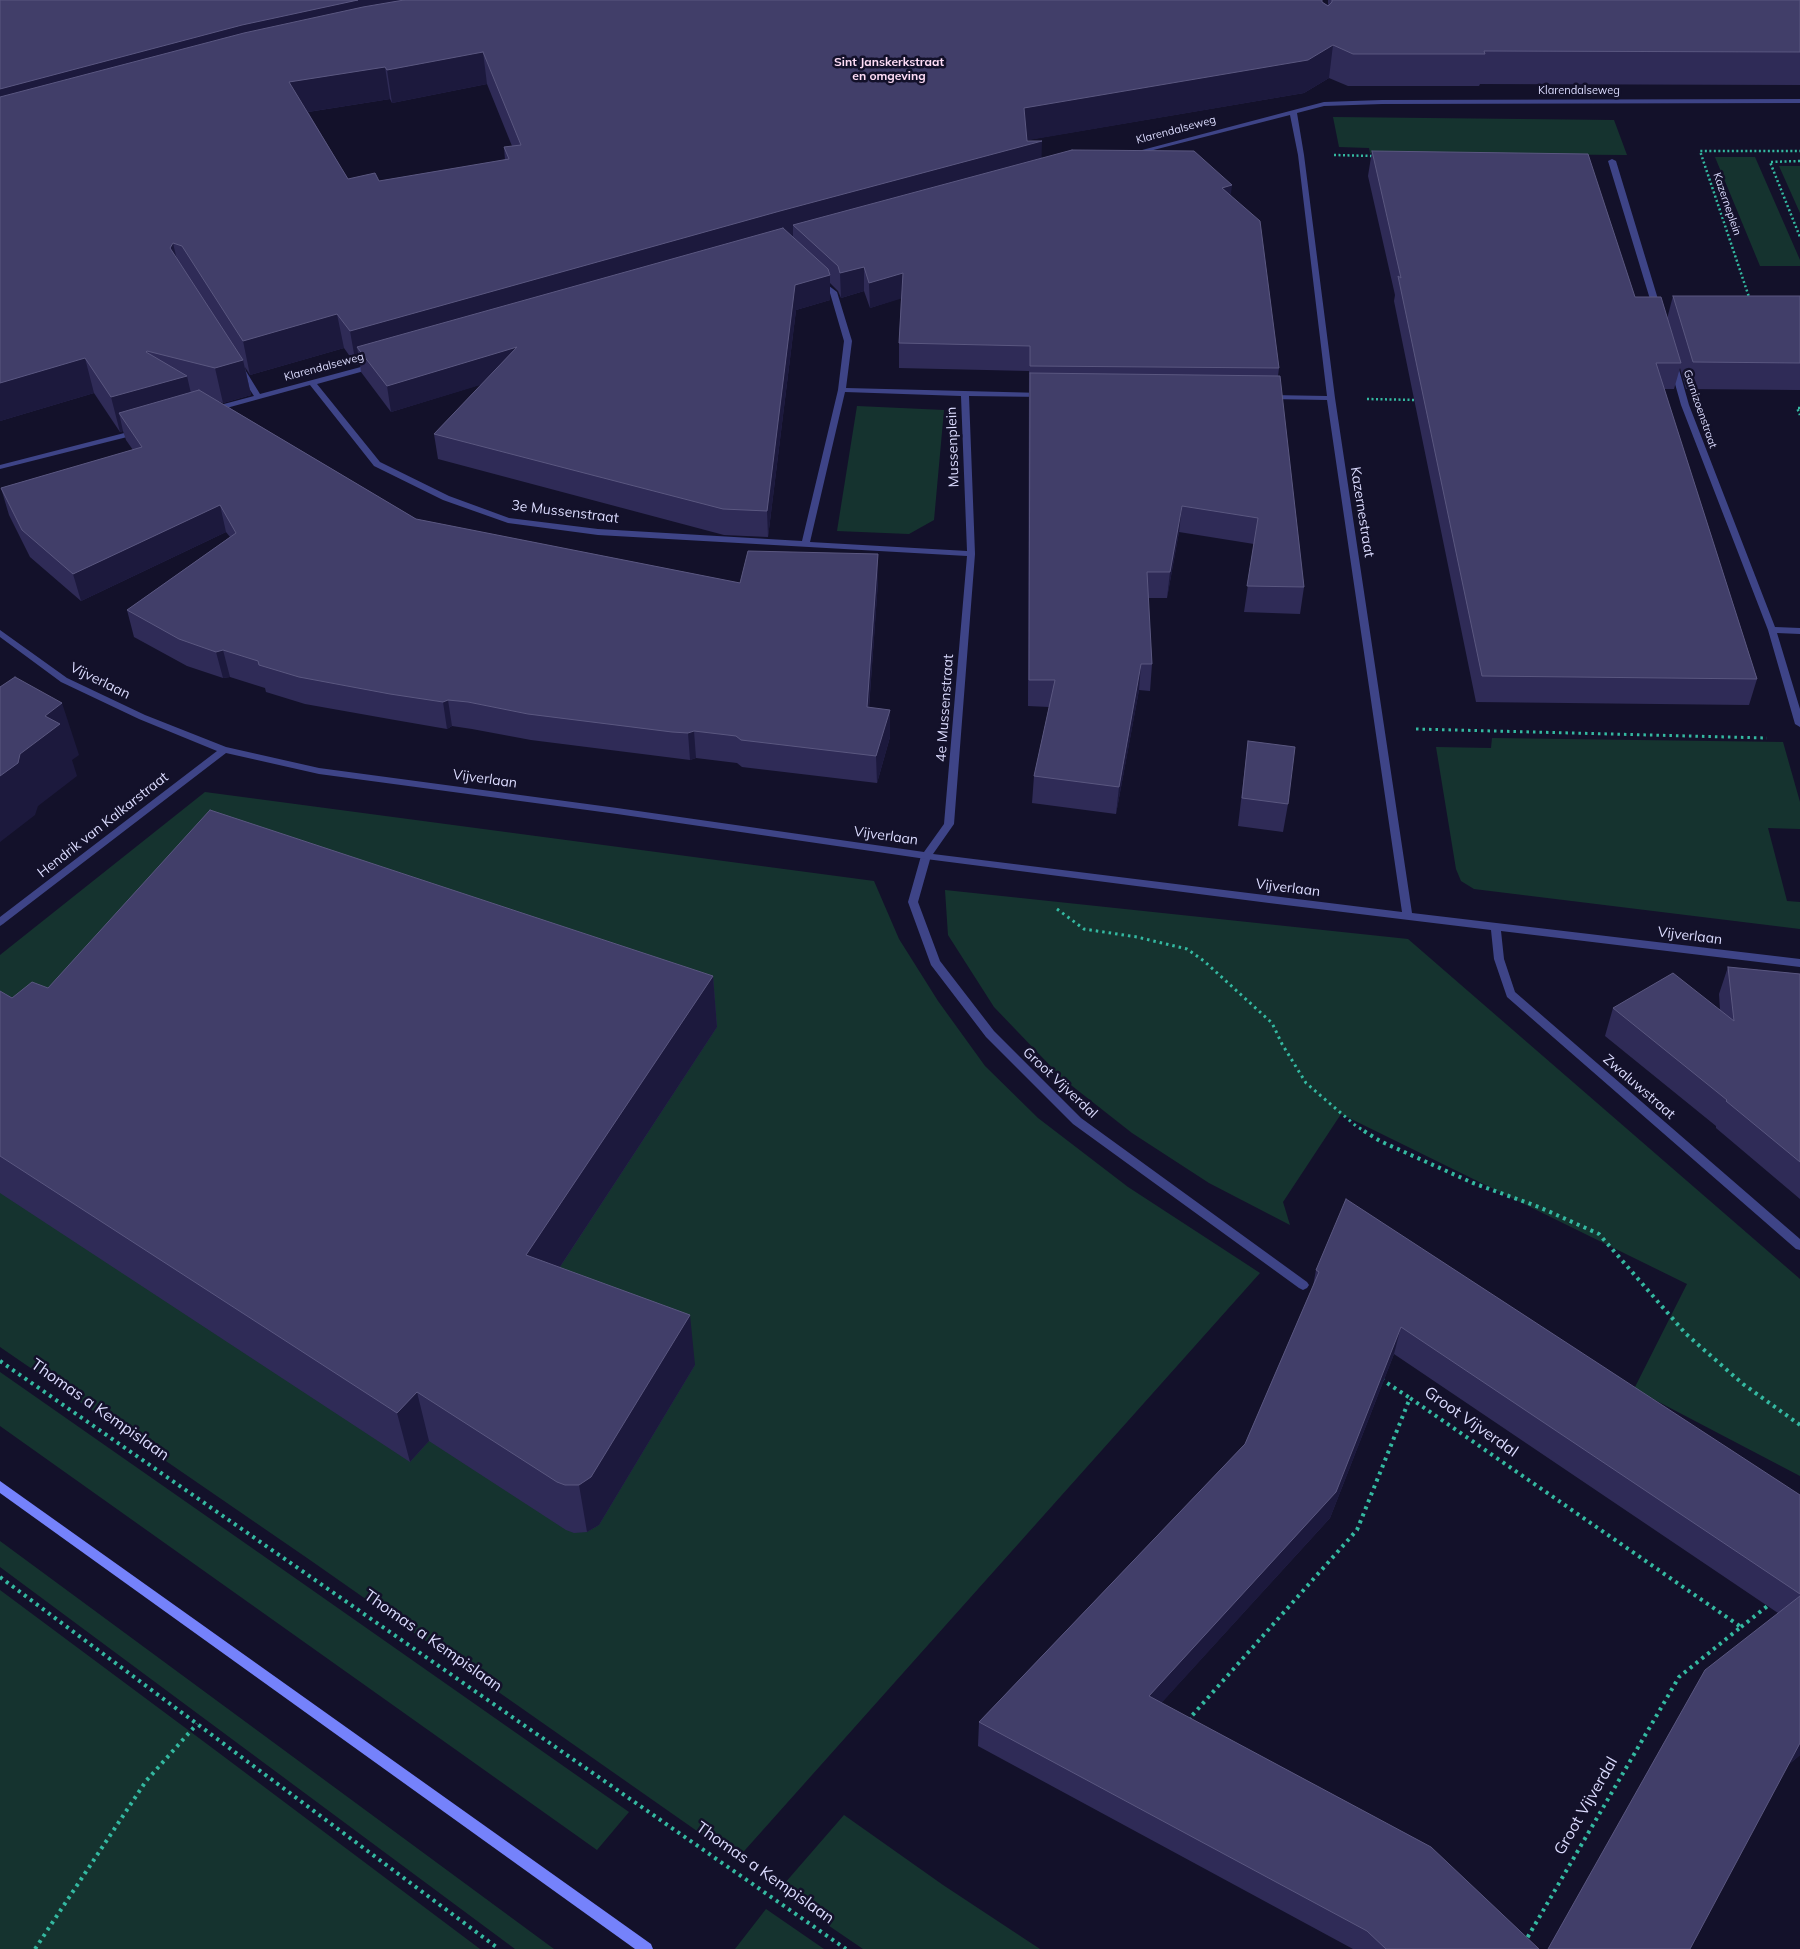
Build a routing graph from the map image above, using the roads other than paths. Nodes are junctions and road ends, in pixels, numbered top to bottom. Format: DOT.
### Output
graph roads {
  1 [pos="1800,101"];
  2 [pos="1293,112"];
  3 [pos="1118,157"];
  4 [pos="1612,161"];
  5 [pos="812,273"];
  6 [pos="1660,321"];
  7 [pos="1671,358"];
  8 [pos="237,364"];
  9 [pos="379,364"];
  10 [pos="312,383"];
  11 [pos="842,390"];
  12 [pos="965,394"];
  13 [pos="1054,395"];
  14 [pos="258,396"];
  15 [pos="1262,397"];
  16 [pos="1331,398"];
  17 [pos="201,413"];
  18 [pos="144,430"];
  19 [pos="0,467"];
  20 [pos="805,544"];
  21 [pos="971,554"];
  22 [pos="1772,630"];
  23 [pos="1800,631"];
  24 [pos="0,632"];
  25 [pos="1800,724"];
  26 [pos="224,750"];
  27 [pos="926,856"];
  28 [pos="1407,916"];
  29 [pos="0,922"];
  30 [pos="1496,927"];
  31 [pos="1800,963"];
  32 [pos="1800,1246"];
  33 [pos="1303,1285"];
  34 [pos="0,1486"];
  35 [pos="646,1949"];
  1 -- 2 [label="street, Klarendalseweg"];
  2 -- 3 [label="street, Klarendalseweg"];
  2 -- 16 [label="street, Kazernestraat"];
  4 -- 6 [label="street"];
  5 -- 11 [label="street"];
  7 -- 22 [label="street, Garnizoenstraat"];
  8 -- 14 [label="street"];
  9 -- 10 [label="street, Klarendalseweg"];
  10 -- 14 [label="street, Klarendalseweg"];
  10 -- 20 [label="street, 3e Mussenstraat"];
  11 -- 12 [label="street, Mussenplein"];
  11 -- 20 [label="street"];
  12 -- 13 [label="street"];
  12 -- 21 [label="street, Mussenplein"];
  14 -- 17 [label="street, Klarendalseweg"];
  15 -- 16 [label="street"];
  16 -- 28 [label="street, Kazernestraat"];
  18 -- 19 [label="street"];
  20 -- 21 [label="street"];
  21 -- 27 [label="street, 4e Mussenstraat"];
  22 -- 23 [label="street"];
  22 -- 25 [label="street, Garnizoenstraat"];
  24 -- 26 [label="street, Vijverlaan"];
  26 -- 27 [label="street, Vijverlaan"];
  26 -- 29 [label="street, Hendrik van Kalkarstraat"];
  27 -- 28 [label="street, Vijverlaan"];
  27 -- 33 [label="street, Groot Vijverdal"];
  28 -- 30 [label="street, Vijverlaan"];
  30 -- 31 [label="street, Vijverlaan"];
  30 -- 32 [label="street, Zwaluwstraat"];
  34 -- 35 [label="street"];
}
